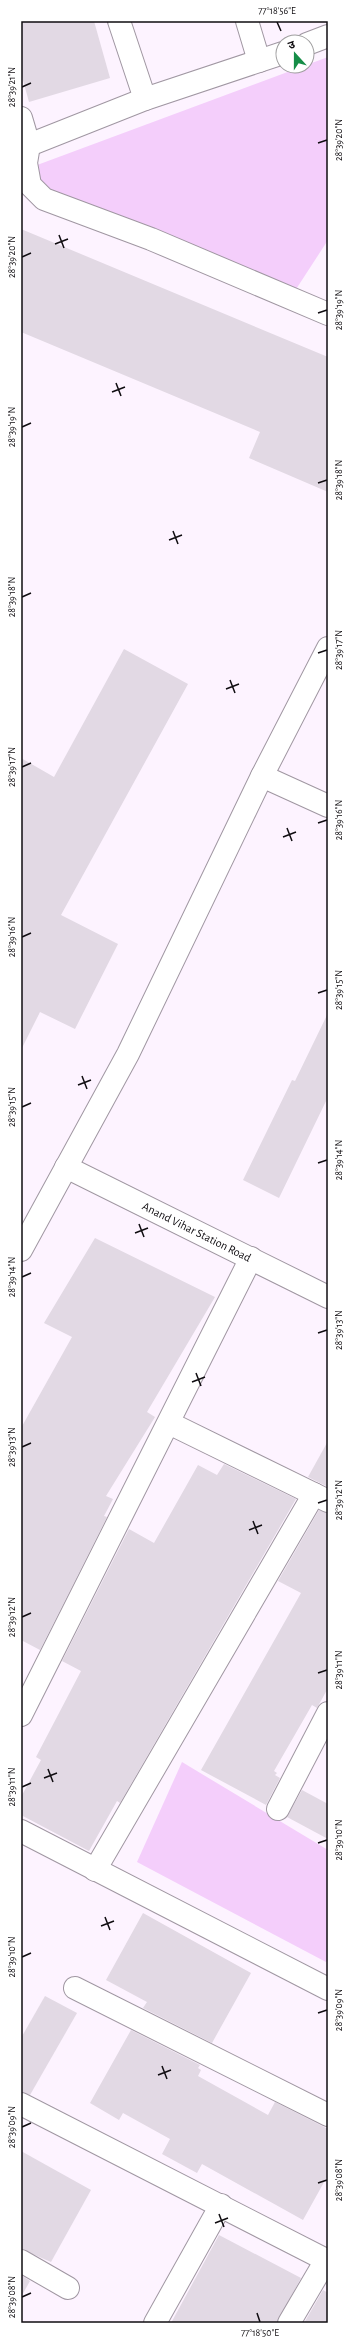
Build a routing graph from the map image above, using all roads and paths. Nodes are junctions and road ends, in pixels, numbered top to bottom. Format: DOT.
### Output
graph roads {
  1 [pos="119,21"];
  2 [pos="247,21"];
  3 [pos="328,36"];
  4 [pos="315,41"];
  5 [pos="275,56"];
  6 [pos="259,62"];
  7 [pos="144,99"];
  8 [pos="21,118"];
  9 [pos="29,145"];
  10 [pos="328,314"];
  11 [pos="328,648"];
  12 [pos="262,776"];
  13 [pos="328,806"];
  14 [pos="66,1167"];
  15 [pos="21,1250"];
  16 [pos="251,1258"];
  17 [pos="328,1297"];
  18 [pos="169,1423"];
  19 [pos="321,1498"];
  20 [pos="328,1713"];
  21 [pos="21,1715"];
  22 [pos="278,1809"];
  23 [pos="21,1831"];
  24 [pos="95,1870"];
  25 [pos="76,1988"];
  26 [pos="328,1989"];
  27 [pos="21,2104"];
  28 [pos="328,2115"];
  29 [pos="221,2205"];
  30 [pos="327,2260"];
  31 [pos="21,2261"];
  32 [pos="68,2288"];
  33 [pos="155,2323"];
  34 [pos="289,2323"];
  1 -- 7 [label="street"];
  2 -- 6 [label="street"];
  3 -- 4 [label="street"];
  5 -- 6 [label="street"];
  6 -- 7 [label="street"];
  7 -- 9 [label="street"];
  8 -- 9 [label="street"];
  9 -- 10 [label="street"];
  11 -- 12 [label="street"];
  12 -- 13 [label="street"];
  12 -- 14 [label="street"];
  14 -- 15 [label="street"];
  14 -- 16 [label="street, Anand Vihar Station Road"];
  16 -- 17 [label="street, Anand Vihar Station Road"];
  16 -- 18 [label="street"];
  18 -- 19 [label="street"];
  18 -- 21 [label="street"];
  19 -- 24 [label="street"];
  20 -- 22 [label="street"];
  23 -- 24 [label="street"];
  24 -- 26 [label="street"];
  25 -- 28 [label="street"];
  27 -- 29 [label="street"];
  29 -- 30 [label="street"];
  29 -- 33 [label="street"];
  30 -- 34 [label="street"];
  31 -- 32 [label="street"];
}
